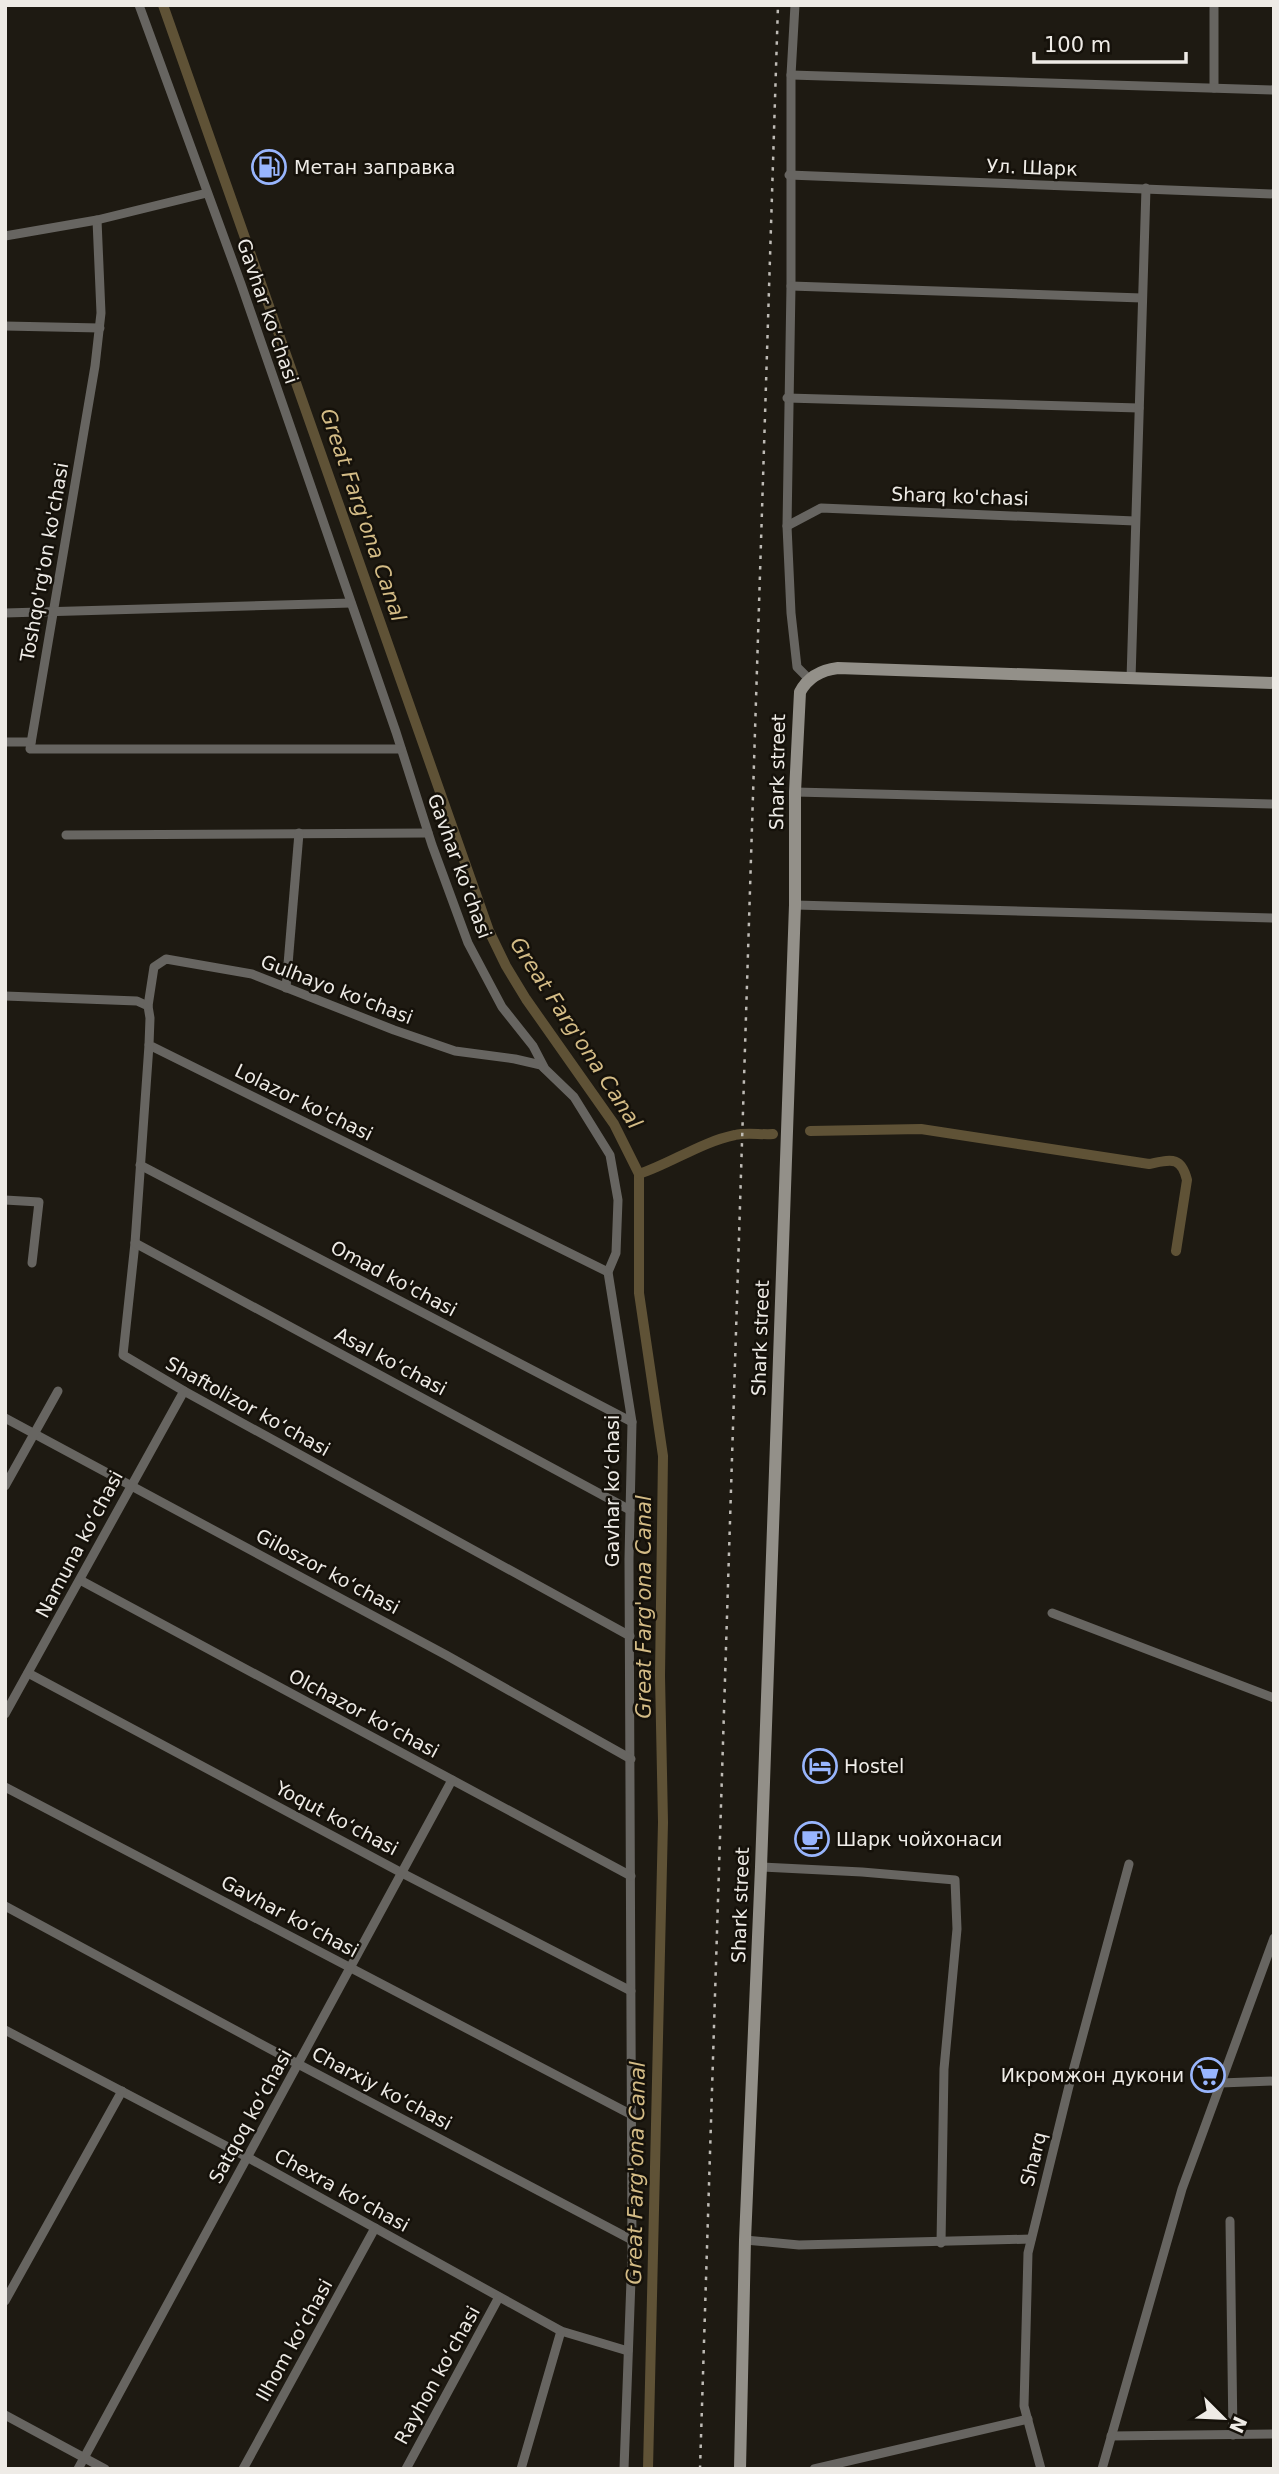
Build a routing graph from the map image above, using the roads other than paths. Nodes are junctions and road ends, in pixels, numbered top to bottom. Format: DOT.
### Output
graph roads {
  1 [pos="139,5"];
  2 [pos="795,5"];
  3 [pos="1214,5"];
  4 [pos="791,75"];
  5 [pos="1214,88"];
  6 [pos="1274,89"];
  7 [pos="789,175"];
  8 [pos="1146,188"];
  9 [pos="207,193"];
  10 [pos="1274,194"];
  11 [pos="97,220"];
  12 [pos="5,236"];
  13 [pos="791,286"];
  14 [pos="1142,298"];
  15 [pos="5,326"];
  16 [pos="100,328"];
  17 [pos="788,398"];
  18 [pos="1139,408"];
  19 [pos="1135,521"];
  20 [pos="787,526"];
  21 [pos="351,603"];
  22 [pos="54,611"];
  23 [pos="5,613"];
  24 [pos="809,679"];
  25 [pos="1131,679"];
  26 [pos="1274,682"];
  27 [pos="31,742"];
  28 [pos="5,743"];
  29 [pos="401,749"];
  30 [pos="795,792"];
  31 [pos="1274,804"];
  32 [pos="299,833"];
  33 [pos="428,833"];
  34 [pos="66,835"];
  35 [pos="795,905"];
  36 [pos="1274,918"];
  37 [pos="286,988"];
  38 [pos="5,996"];
  39 [pos="148,1006"];
  40 [pos="149,1045"];
  41 [pos="545,1069"];
  42 [pos="140,1165"];
  43 [pos="5,1200"];
  44 [pos="135,1243"];
  45 [pos="32,1263"];
  46 [pos="608,1272"];
  47 [pos="58,1391"];
  48 [pos="184,1391"];
  49 [pos="5,1418"];
  50 [pos="632,1422"];
  51 [pos="35,1434"];
  52 [pos="131,1484"];
  53 [pos="5,1486"];
  54 [pos="630,1510"];
  55 [pos="80,1580"];
  56 [pos="1052,1613"];
  57 [pos="630,1636"];
  58 [pos="28,1672"];
  59 [pos="1274,1698"];
  60 [pos="5,1714"];
  61 [pos="631,1759"];
  62 [pos="452,1780"];
  63 [pos="5,1787"];
  64 [pos="1129,1864"];
  65 [pos="761,1867"];
  66 [pos="402,1873"];
  67 [pos="631,1876"];
  68 [pos="5,1906"];
  69 [pos="1274,1938"];
  70 [pos="351,1967"];
  71 [pos="631,1991"];
  72 [pos="5,2030"];
  73 [pos="298,2064"];
  74 [pos="1274,2081"];
  75 [pos="1221,2083"];
  76 [pos="122,2091"];
  77 [pos="632,2115"];
  78 [pos="247,2157"];
  79 [pos="1230,2221"];
  80 [pos="375,2228"];
  81 [pos="1031,2239"];
  82 [pos="632,2240"];
  83 [pos="745,2240"];
  84 [pos="941,2242"];
  85 [pos="499,2297"];
  86 [pos="5,2301"];
  87 [pos="561,2332"];
  88 [pos="628,2351"];
  89 [pos="5,2415"];
  90 [pos="1028,2419"];
  91 [pos="1274,2434"];
  92 [pos="1233,2435"];
  93 [pos="1111,2436"];
  94 [pos="84,2458"];
  95 [pos="78,2469"];
  96 [pos="104,2469"];
  97 [pos="243,2469"];
  98 [pos="406,2469"];
  99 [pos="521,2469"];
  100 [pos="624,2469"];
  101 [pos="740,2469"];
  102 [pos="814,2469"];
  103 [pos="1041,2469"];
  104 [pos="1102,2469"];
  1 -- 9 [label="street, Gavhar koʻchasi"];
  2 -- 4 [label="street"];
  3 -- 5 [label="street"];
  4 -- 5 [label="street"];
  4 -- 7 [label="street"];
  5 -- 6 [label="street"];
  7 -- 8 [label="street, Ул. Шарк"];
  7 -- 13 [label="street"];
  8 -- 10 [label="street, Ул. Шарк"];
  8 -- 14 [label="street"];
  9 -- 11 [label="street"];
  9 -- 21 [label="street, Gavhar koʻchasi"];
  11 -- 12 [label="street"];
  11 -- 16 [label="street, Toshqo'rg'on ko'chasi"];
  13 -- 14 [label="street"];
  13 -- 17 [label="street"];
  14 -- 18 [label="street"];
  15 -- 16 [label="street"];
  16 -- 22 [label="street, Toshqo'rg'on ko'chasi"];
  17 -- 18 [label="street"];
  17 -- 20 [label="street"];
  18 -- 19 [label="street"];
  19 -- 20 [label="street, Sharq ko'chasi"];
  19 -- 25 [label="street"];
  20 -- 24 [label="street"];
  21 -- 22 [label="street"];
  21 -- 29 [label="street, Gavhar koʻchasi"];
  22 -- 23 [label="street"];
  22 -- 27 [label="street, Toshqo'rg'on ko'chasi"];
  24 -- 25 [label="main road"];
  24 -- 30 [label="main road, Shark street"];
  25 -- 26 [label="main road"];
  27 -- 28 [label="street"];
  27 -- 29 [label="street"];
  29 -- 33 [label="street, Gavhar koʻchasi"];
  30 -- 31 [label="street"];
  30 -- 35 [label="main road, Shark street"];
  32 -- 33 [label="street"];
  32 -- 34 [label="street"];
  32 -- 37 [label="street"];
  33 -- 41 [label="street, Gavhar koʻchasi"];
  35 -- 36 [label="street"];
  35 -- 65 [label="main road, Shark street"];
  37 -- 39 [label="street, Gulhayo ko'chasi"];
  37 -- 41 [label="street, Gulhayo ko'chasi"];
  38 -- 39 [label="street"];
  39 -- 40 [label="street"];
  40 -- 42 [label="street, Shaftolizor koʻchasi"];
  40 -- 46 [label="street, Lolazor ko'chasi"];
  41 -- 46 [label="street, Gavhar koʻchasi"];
  42 -- 44 [label="street, Shaftolizor koʻchasi"];
  42 -- 50 [label="street, Omad ko'chasi"];
  43 -- 45 [label="street"];
  44 -- 48 [label="street, Shaftolizor koʻchasi"];
  44 -- 54 [label="street, Asal koʻchasi"];
  46 -- 50 [label="street, Gavhar koʻchasi"];
  47 -- 51 [label="street"];
  48 -- 52 [label="street, Namuna koʻchasi"];
  48 -- 57 [label="street, Shaftolizor koʻchasi"];
  49 -- 51 [label="street, Giloszor koʻchasi"];
  50 -- 54 [label="street, Gavhar koʻchasi"];
  51 -- 52 [label="street, Giloszor koʻchasi"];
  51 -- 53 [label="street"];
  52 -- 55 [label="street, Namuna koʻchasi"];
  52 -- 61 [label="street, Giloszor koʻchasi"];
  54 -- 57 [label="street, Gavhar koʻchasi"];
  55 -- 58 [label="street, Namuna koʻchasi"];
  55 -- 62 [label="street, Olchazor koʻchasi"];
  56 -- 59 [label="street"];
  57 -- 61 [label="street, Gavhar koʻchasi"];
  58 -- 60 [label="street, Namuna koʻchasi"];
  58 -- 66 [label="street, Yoqut koʻchasi"];
  61 -- 67 [label="street, Gavhar koʻchasi"];
  62 -- 66 [label="street, Satqoq koʻchasi"];
  62 -- 67 [label="street, Olchazor koʻchasi"];
  63 -- 70 [label="street, Gavhar koʻchasi"];
  64 -- 81 [label="street, Sharq"];
  65 -- 83 [label="main road, Shark street"];
  65 -- 84 [label="street"];
  66 -- 70 [label="street, Satqoq koʻchasi"];
  66 -- 71 [label="street, Yoqut koʻchasi"];
  67 -- 71 [label="street, Gavhar koʻchasi"];
  68 -- 73 [label="street, Charxiy koʻchasi"];
  69 -- 75 [label="street"];
  70 -- 73 [label="street, Satqoq koʻchasi"];
  70 -- 77 [label="street, Gavhar koʻchasi"];
  71 -- 77 [label="street, Gavhar koʻchasi"];
  72 -- 76 [label="street, Chexra koʻchasi"];
  73 -- 78 [label="street, Satqoq koʻchasi"];
  73 -- 82 [label="street, Charxiy koʻchasi"];
  74 -- 75 [label="street"];
  75 -- 93 [label="street"];
  76 -- 78 [label="street, Chexra koʻchasi"];
  76 -- 86 [label="street"];
  77 -- 82 [label="street, Gavhar koʻchasi"];
  78 -- 80 [label="street, Chexra koʻchasi"];
  78 -- 94 [label="street, Satqoq koʻchasi"];
  79 -- 92 [label="street"];
  80 -- 85 [label="street, Chexra koʻchasi"];
  80 -- 97 [label="street, Ilhom koʻchasi"];
  81 -- 84 [label="street"];
  81 -- 90 [label="street, Sharq"];
  82 -- 88 [label="street, Gavhar koʻchasi"];
  83 -- 84 [label="street"];
  83 -- 101 [label="main road, Shark street"];
  85 -- 87 [label="street, Chexra koʻchasi"];
  85 -- 98 [label="street, Rayhon koʻchasi"];
  87 -- 88 [label="street, Chexra koʻchasi"];
  87 -- 99 [label="street"];
  88 -- 100 [label="street, Gavhar koʻchasi"];
  89 -- 94 [label="street"];
  90 -- 102 [label="street"];
  90 -- 103 [label="street, Sharq"];
  91 -- 92 [label="street"];
  92 -- 93 [label="street"];
  93 -- 104 [label="street"];
  94 -- 95 [label="street, Satqoq koʻchasi"];
  94 -- 96 [label="street"];
}
